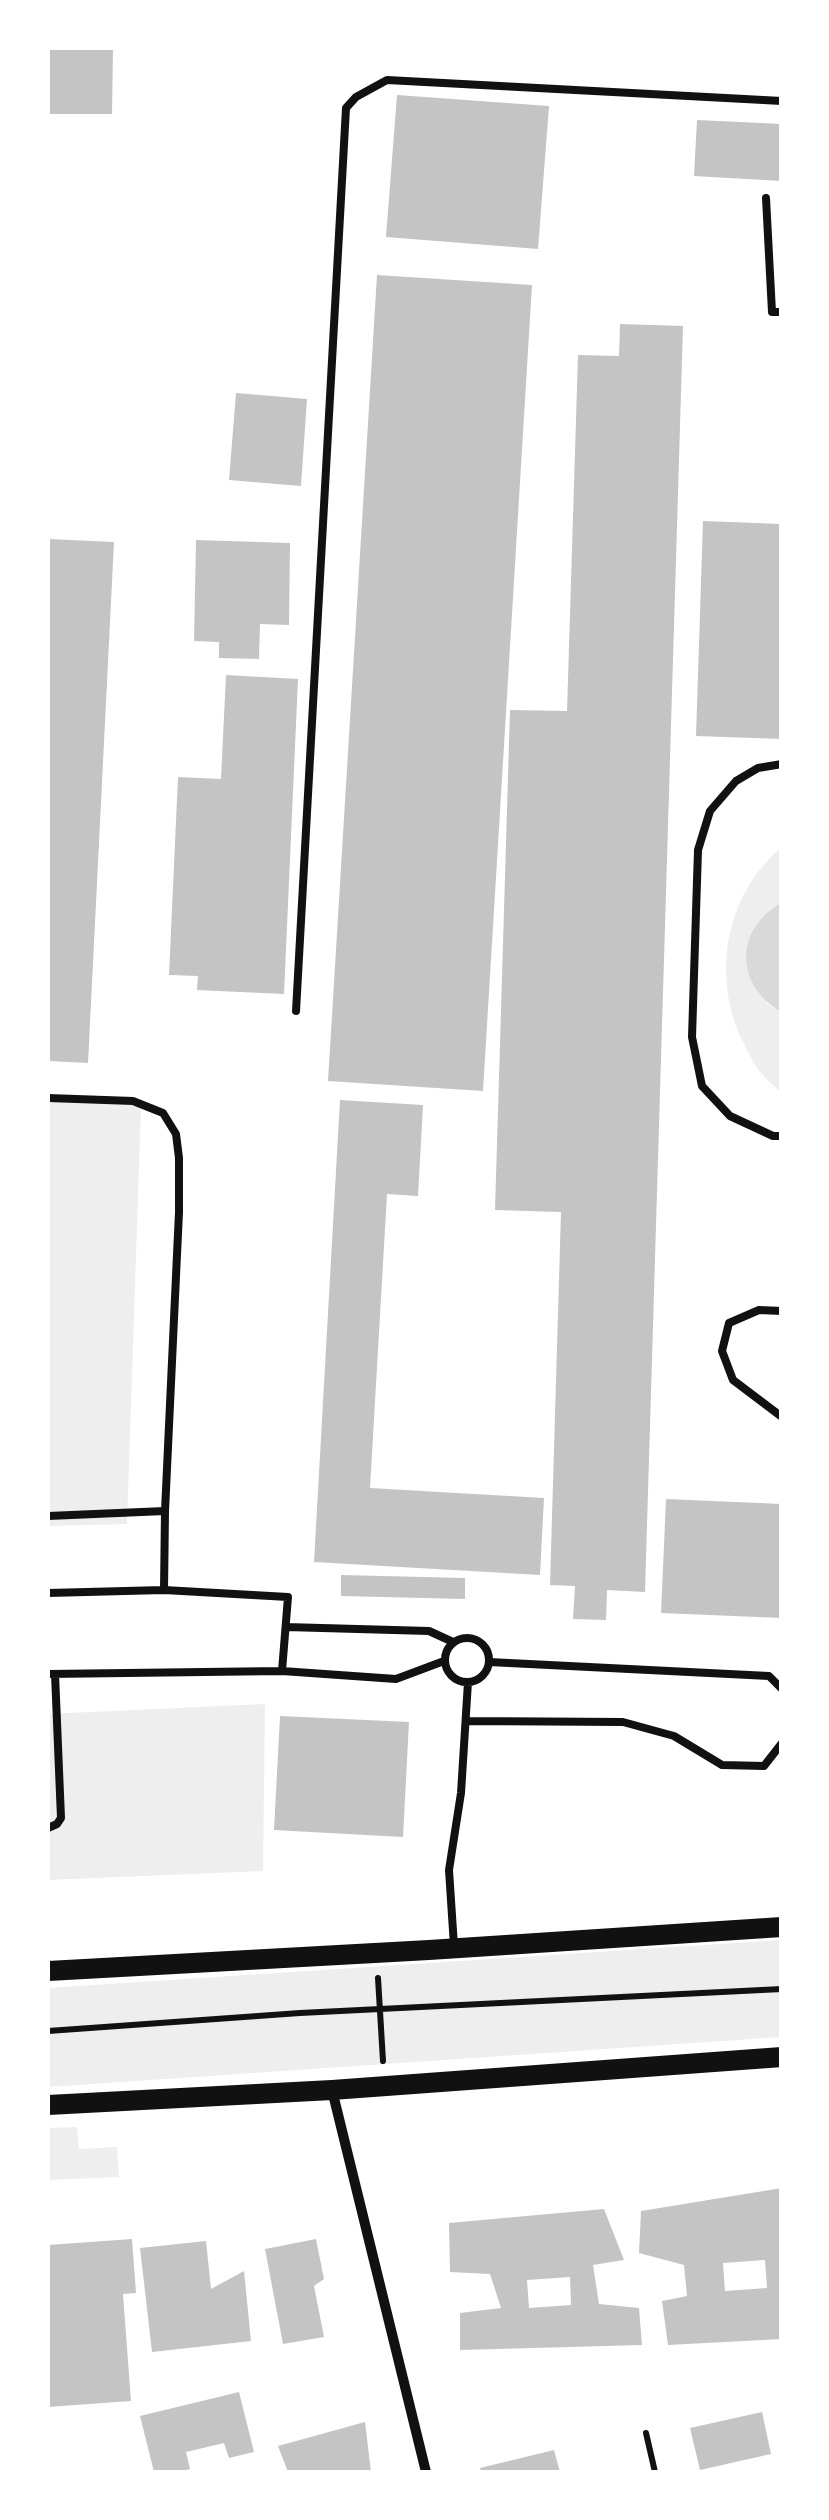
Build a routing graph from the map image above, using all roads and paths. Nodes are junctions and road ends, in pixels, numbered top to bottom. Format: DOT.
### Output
graph roads {
  1 [pos="782,101"];
  2 [pos="766,198"];
  3 [pos="782,312"];
  4 [pos="782,764"];
  5 [pos="296,1011"];
  6 [pos="48,1098"];
  7 [pos="782,1136"];
  8 [pos="782,1311"];
  9 [pos="782,1416"];
  10 [pos="165,1511"];
  11 [pos="48,1516"];
  12 [pos="164,1590"];
  13 [pos="48,1593"];
  14 [pos="286,1627"];
  15 [pos="453,1642"];
  16 [pos="444,1661"];
  17 [pos="489,1662"];
  18 [pos="282,1671"];
  19 [pos="51,1674"];
  20 [pos="468,1682"];
  21 [pos="782,1688"];
  22 [pos="466,1721"];
  23 [pos="52,1741"];
  24 [pos="782,1743"];
  25 [pos="48,1828"];
  26 [pos="782,1927"];
  27 [pos="454,1949"];
  28 [pos="377,1953"];
  29 [pos="48,1971"];
  30 [pos="782,1989"];
  31 [pos="380,2009"];
  32 [pos="48,2031"];
  33 [pos="782,2057"];
  34 [pos="384,2087"];
  35 [pos="332,2090"];
  36 [pos="48,2105"];
  37 [pos="646,2433"];
  38 [pos="426,2472"];
  39 [pos="655,2472"];
  1 -- 5 [label="lane"];
  2 -- 3 [label="lane"];
  4 -- 7 [label="lane"];
  6 -- 10 [label="lane"];
  8 -- 9 [label="lane"];
  10 -- 11 [label="lane"];
  10 -- 12 [label="lane"];
  12 -- 13 [label="lane"];
  12 -- 14 [label="lane"];
  14 -- 15 [label="lane"];
  14 -- 18 [label="lane"];
  15 -- 16 [label="lane"];
  15 -- 17 [label="lane"];
  16 -- 18 [label="lane"];
  16 -- 20 [label="lane"];
  17 -- 20 [label="lane"];
  17 -- 21 [label="lane"];
  18 -- 19 [label="lane"];
  19 -- 23 [label="lane"];
  20 -- 22 [label="lane"];
  22 -- 24 [label="lane"];
  22 -- 27 [label="lane"];
  23 -- 25 [label="lane"];
  26 -- 27 [label="main road"];
  27 -- 28 [label="main road"];
  28 -- 29 [label="main road"];
  28 -- 31 [label="path"];
  30 -- 31 [label="path"];
  31 -- 32 [label="path"];
  31 -- 34 [label="path"];
  33 -- 34 [label="main road"];
  34 -- 35 [label="main road"];
  35 -- 36 [label="main road"];
  35 -- 38 [label="street"];
  37 -- 39 [label="path"];
}
